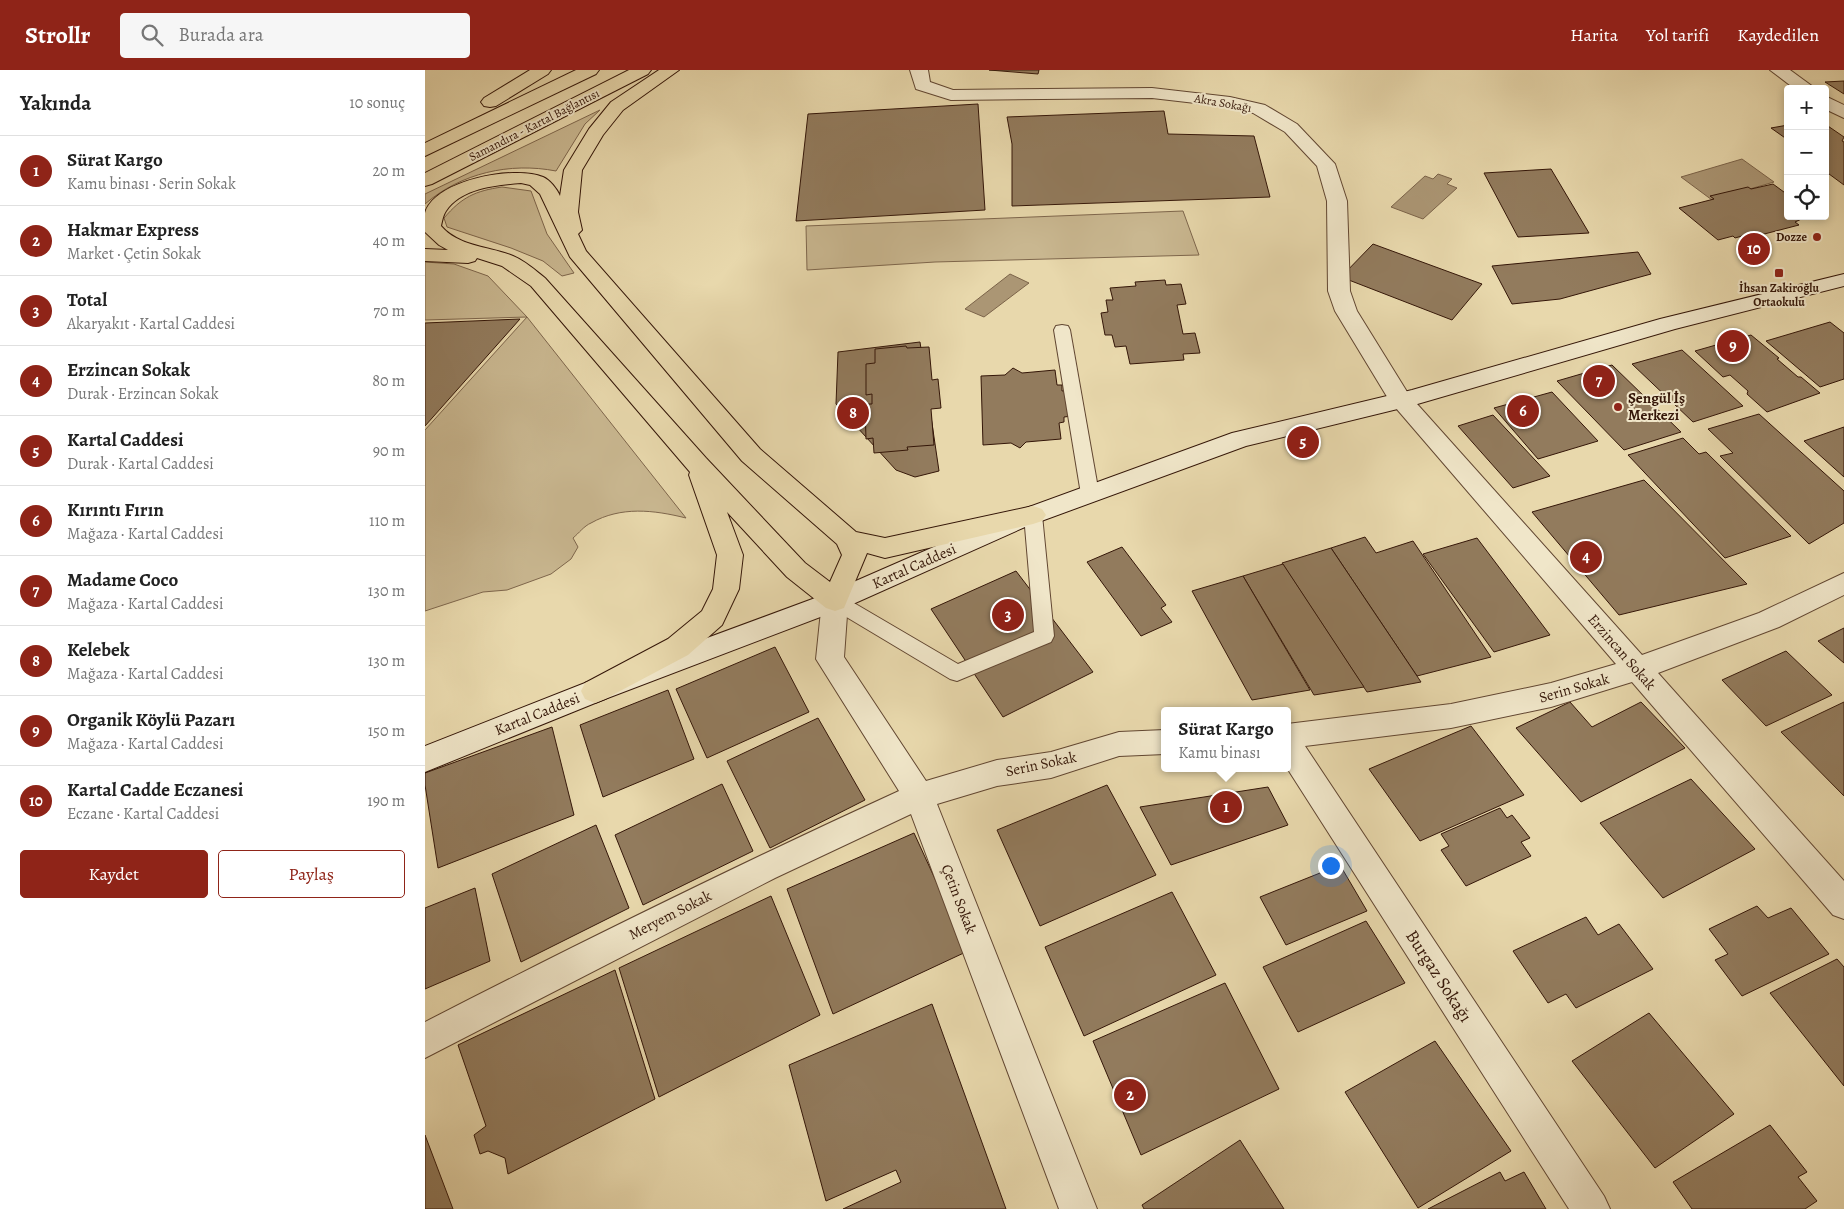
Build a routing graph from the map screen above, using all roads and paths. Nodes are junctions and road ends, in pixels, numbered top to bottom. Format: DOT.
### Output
graph roads {
  1 [pos="542,70"];
  2 [pos="590,70"];
  3 [pos="642,70"];
  4 [pos="670,70"];
  5 [pos="919,70"];
  6 [pos="1779,70"];
  7 [pos="1801,85"];
  8 [pos="1829,104"];
  9 [pos="1844,113"];
  10 [pos="425,135"];
  11 [pos="425,150"];
  12 [pos="425,180"];
  13 [pos="577,253"];
  14 [pos="425,255"];
  15 [pos="506,261"];
  16 [pos="1844,280"];
  17 [pos="1063,330"];
  18 [pos="1401,400"];
  19 [pos="697,464"];
  20 [pos="1090,494"];
  21 [pos="1033,515"];
  22 [pos="848,539"];
  23 [pos="1844,583"];
  24 [pos="835,601"];
  25 [pos="1637,669"];
  26 [pos="595,691"];
  27 [pos="1291,736"];
  28 [pos="1161,742"];
  29 [pos="1291,749"];
  30 [pos="425,759"];
  31 [pos="919,796"];
  32 [pos="1844,904"];
  33 [pos="425,1041"];
  34 [pos="1078,1209"];
  35 [pos="1591,1209"];
  1 -- 10 [label="highway"];
  2 -- 11 [label="highway, Samandıra - Kartal Bağlantısı"];
  3 -- 12 [label="highway, Samandıra - Kartal Bağlantısı"];
  4 -- 13 [label="highway"];
  5 -- 18 [label="street, Akra Sokağı"];
  6 -- 7 [label="street"];
  8 -- 9 [label="street"];
  13 -- 15 [label="highway"];
  13 -- 22 [label="highway"];
  14 -- 15 [label="highway"];
  15 -- 19 [label="highway"];
  16 -- 18 [label="street, Kartal Caddesi"];
  17 -- 20 [label="lane"];
  18 -- 20 [label="street, Kartal Caddesi"];
  18 -- 25 [label="street, Erzincan Sokak"];
  19 -- 24 [label="highway"];
  19 -- 26 [label="highway"];
  20 -- 21 [label="street, Kartal Caddesi"];
  21 -- 22 [label="highway"];
  21 -- 24 [label="street, Kartal Caddesi"];
  21 -- 24 [label="lane"];
  22 -- 24 [label="highway"];
  23 -- 25 [label="street, Serin Sokak"];
  24 -- 26 [label="street, Kartal Caddesi"];
  24 -- 31 [label="street, Çetin Sokak"];
  25 -- 27 [label="street, Serin Sokak"];
  25 -- 32 [label="street, Erzincan Sokak"];
  26 -- 30 [label="street, Kartal Caddesi"];
  28 -- 31 [label="street, Serin Sokak"];
  29 -- 35 [label="street, Burgaz Sokağı"];
  31 -- 33 [label="street, Meryem Sokak"];
  31 -- 34 [label="street, Çetin Sokak"];
}
